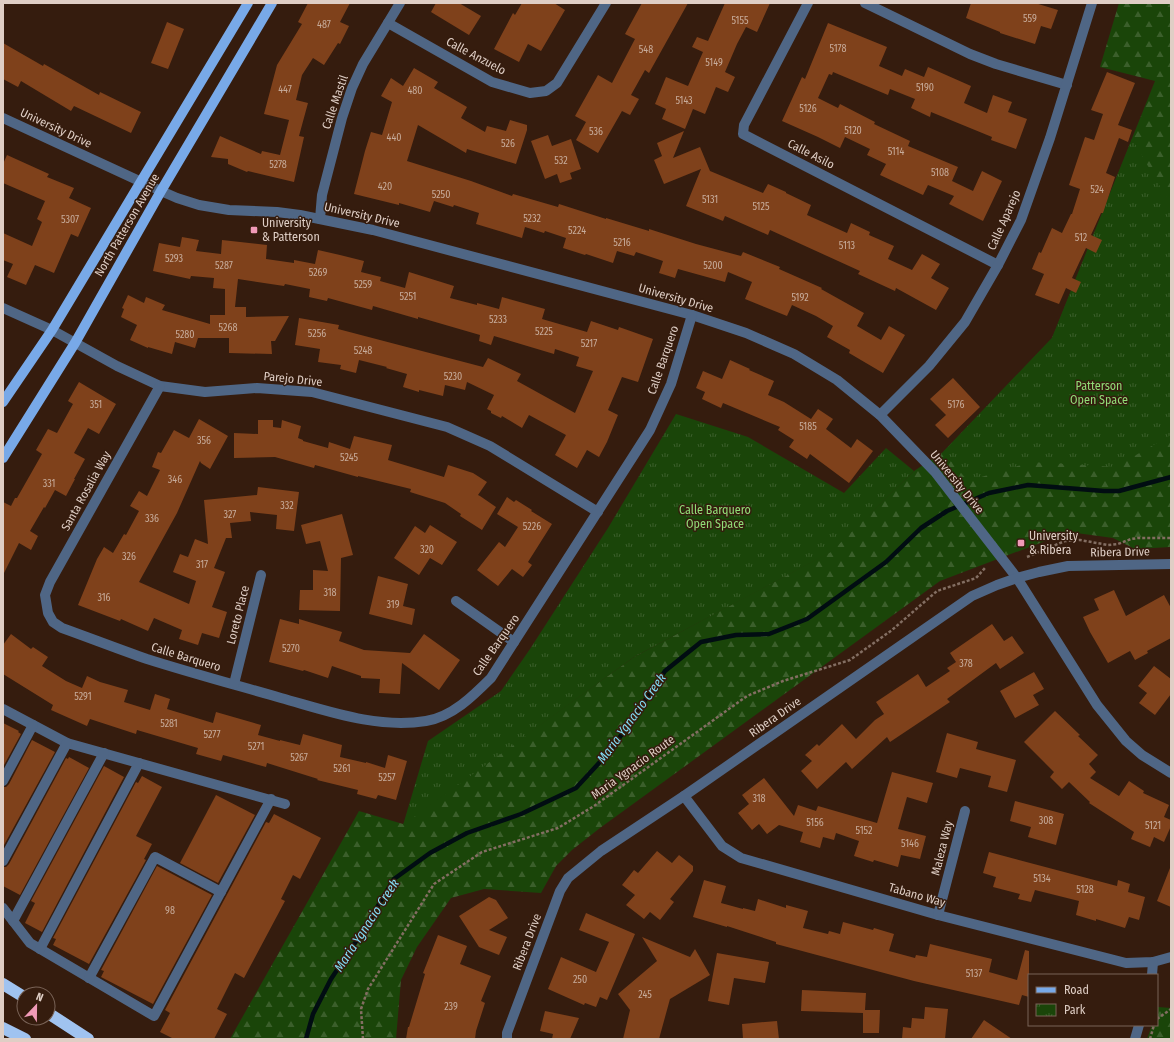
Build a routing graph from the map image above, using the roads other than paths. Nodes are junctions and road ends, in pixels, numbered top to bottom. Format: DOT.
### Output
graph roads {
  1 [pos="248,3"];
  2 [pos="272,3"];
  3 [pos="400,3"];
  4 [pos="606,3"];
  5 [pos="808,3"];
  6 [pos="866,3"];
  7 [pos="1092,3"];
  8 [pos="388,23"];
  9 [pos="1067,85"];
  10 [pos="3,118"];
  11 [pos="141,182"];
  12 [pos="161,191"];
  13 [pos="320,218"];
  14 [pos="998,265"];
  15 [pos="3,308"];
  16 [pos="692,315"];
  17 [pos="52,330"];
  18 [pos="75,344"];
  19 [pos="160,386"];
  20 [pos="3,402"];
  21 [pos="880,415"];
  22 [pos="3,458"];
  23 [pos="598,512"];
  24 [pos="1171,564"];
  25 [pos="261,575"];
  26 [pos="1017,578"];
  27 [pos="456,601"];
  28 [pos="48,613"];
  29 [pos="514,642"];
  30 [pos="234,684"];
  31 [pos="3,709"];
  32 [pos="33,725"];
  33 [pos="67,743"];
  34 [pos="104,753"];
  35 [pos="140,763"];
  36 [pos="1171,773"];
  37 [pos="3,781"];
  38 [pos="684,796"];
  39 [pos="271,799"];
  40 [pos="285,804"];
  41 [pos="965,811"];
  42 [pos="3,861"];
  43 [pos="221,892"];
  44 [pos="3,908"];
  45 [pos="938,914"];
  46 [pos="13,921"];
  47 [pos="40,949"];
  48 [pos="1171,957"];
  49 [pos="1153,962"];
  50 [pos="1152,974"];
  51 [pos="89,978"];
  52 [pos="3,984"];
  53 [pos="16,992"];
  54 [pos="56,1018"];
  55 [pos="1139,1026"];
  56 [pos="3,1028"];
  57 [pos="25,1039"];
  58 [pos="88,1039"];
  59 [pos="507,1039"];
  60 [pos="1135,1039"];
  1 -- 11 [label="main road, North Patterson Avenue"];
  2 -- 12 [label="main road, North Patterson Avenue"];
  3 -- 8 [label="street, Calle Mastil"];
  4 -- 8 [label="street, Calle Anzuelo"];
  5 -- 14 [label="street, Calle Asilo"];
  6 -- 9 [label="street"];
  7 -- 9 [label="street, Calle Aparejo"];
  8 -- 13 [label="street, Calle Mastil"];
  9 -- 14 [label="street, Calle Aparejo"];
  10 -- 11 [label="street, University Drive"];
  11 -- 12 [label="street, University Drive"];
  11 -- 17 [label="main road, North Patterson Avenue"];
  12 -- 13 [label="street, University Drive"];
  12 -- 18 [label="main road, North Patterson Avenue"];
  13 -- 16 [label="street, University Drive"];
  14 -- 21 [label="street, Calle Aparejo"];
  15 -- 17 [label="street, Parejo Drive"];
  16 -- 21 [label="street, University Drive"];
  16 -- 23 [label="street, Calle Barquero"];
  17 -- 18 [label="street, Parejo Drive"];
  17 -- 20 [label="main road, North Patterson Avenue"];
  18 -- 19 [label="street, Parejo Drive"];
  18 -- 22 [label="main road, North Patterson Avenue"];
  19 -- 23 [label="street, Parejo Drive"];
  19 -- 28 [label="street, Santa Rosalia Way"];
  21 -- 26 [label="street, University Drive"];
  23 -- 29 [label="street, Calle Barquero"];
  24 -- 26 [label="street, Ribera Drive"];
  25 -- 30 [label="street, Loreto Place"];
  26 -- 36 [label="street, University Drive"];
  26 -- 38 [label="street, Ribera Drive"];
  27 -- 29 [label="street"];
  28 -- 30 [label="street, Calle Barquero"];
  29 -- 30 [label="street, Calle Barquero"];
  31 -- 32 [label="street"];
  32 -- 33 [label="street"];
  32 -- 37 [label="street"];
  33 -- 34 [label="street"];
  33 -- 42 [label="street"];
  34 -- 35 [label="street"];
  34 -- 46 [label="street"];
  35 -- 39 [label="street"];
  35 -- 47 [label="street"];
  38 -- 45 [label="street, Tabano Way"];
  38 -- 59 [label="street, Ribera Drive"];
  39 -- 40 [label="street"];
  39 -- 43 [label="street"];
  41 -- 45 [label="street, Maleza Way"];
  43 -- 51 [label="street"];
  43 -- 51 [label="street"];
  44 -- 46 [label="street"];
  45 -- 49 [label="street, Tabano Way"];
  46 -- 47 [label="street"];
  47 -- 51 [label="street"];
  48 -- 49 [label="street, Tabano Way"];
  49 -- 50 [label="street"];
  52 -- 53 [label="highway"];
  54 -- 58 [label="highway"];
  55 -- 60 [label="street"];
  56 -- 57 [label="highway"];
}
